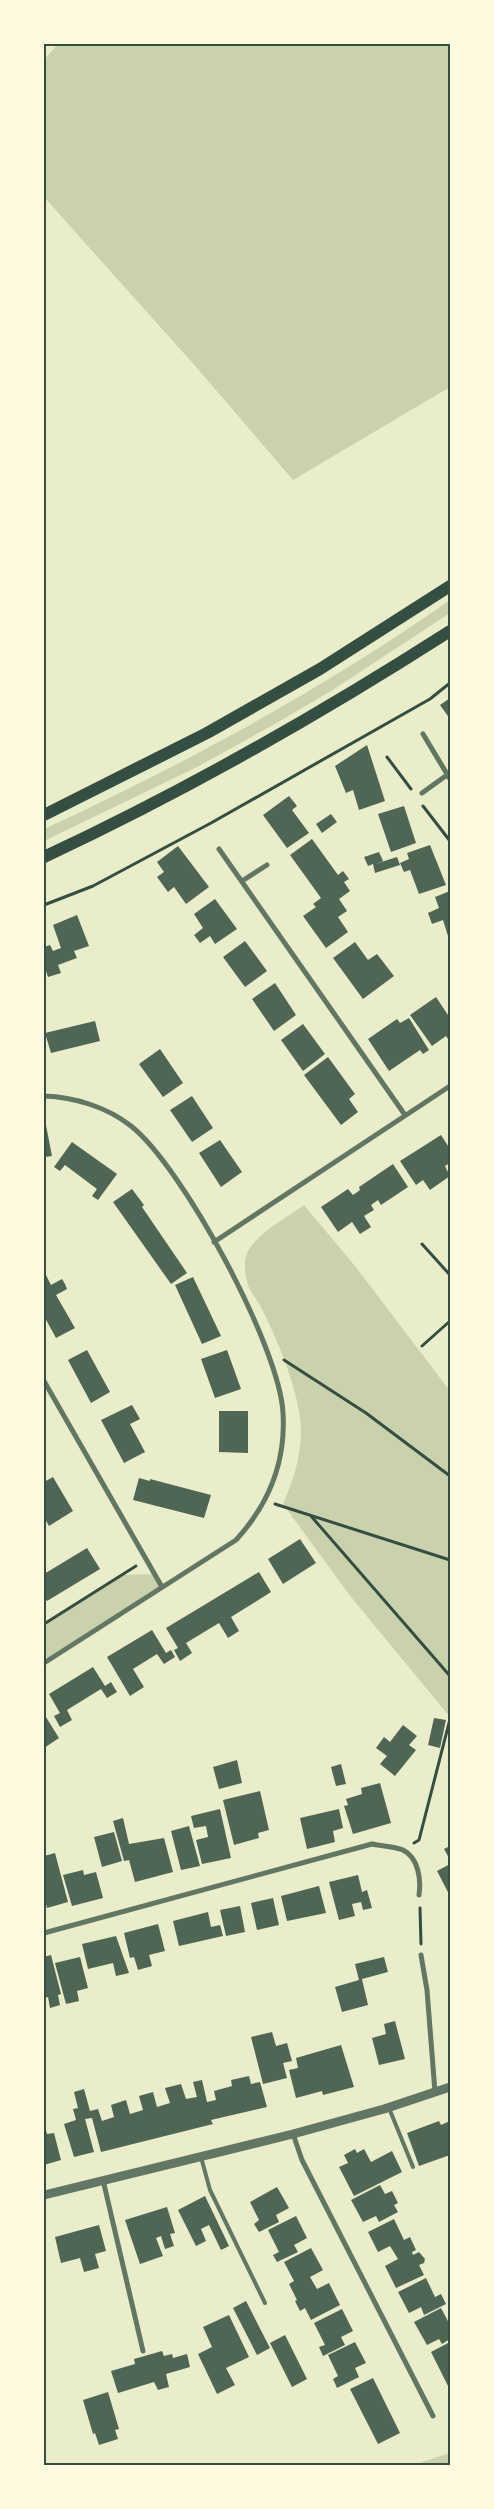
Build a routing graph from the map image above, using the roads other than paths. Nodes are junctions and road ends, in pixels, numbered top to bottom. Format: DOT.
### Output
graph roads {
  1 [pos="450,586"];
  2 [pos="450,631"];
  3 [pos="423,734"];
  4 [pos="449,777"];
  5 [pos="422,793"];
  6 [pos="44,815"];
  7 [pos="219,849"];
  8 [pos="44,856"];
  9 [pos="267,865"];
  10 [pos="242,881"];
  11 [pos="450,1086"];
  12 [pos="44,1096"];
  13 [pos="405,1115"];
  14 [pos="214,1242"];
  15 [pos="44,1381"];
  16 [pos="162,1587"];
  17 [pos="44,1663"];
  18 [pos="420,1895"];
  19 [pos="44,1932"];
  20 [pos="421,1955"];
  21 [pos="450,2087"];
  22 [pos="435,2093"];
  23 [pos="389,2108"];
  24 [pos="293,2134"];
  25 [pos="201,2156"];
  26 [pos="413,2167"];
  27 [pos="103,2180"];
  28 [pos="44,2195"];
  29 [pos="265,2303"];
  30 [pos="143,2351"];
  31 [pos="433,2416"];
  1 -- 6 [label="main road"];
  2 -- 8 [label="main road"];
  3 -- 4 [label="street"];
  4 -- 5 [label="street"];
  7 -- 10 [label="street"];
  9 -- 10 [label="street"];
  10 -- 13 [label="street"];
  11 -- 13 [label="street"];
  12 -- 14 [label="street"];
  13 -- 14 [label="street"];
  14 -- 16 [label="street"];
  15 -- 16 [label="street"];
  16 -- 17 [label="street"];
  18 -- 19 [label="street"];
  20 -- 22 [label="street"];
  21 -- 22 [label="street"];
  22 -- 23 [label="street"];
  23 -- 24 [label="street"];
  23 -- 26 [label="lane"];
  24 -- 25 [label="street"];
  24 -- 31 [label="street"];
  25 -- 27 [label="street"];
  25 -- 29 [label="lane"];
  27 -- 28 [label="street"];
  27 -- 30 [label="street"];
}
